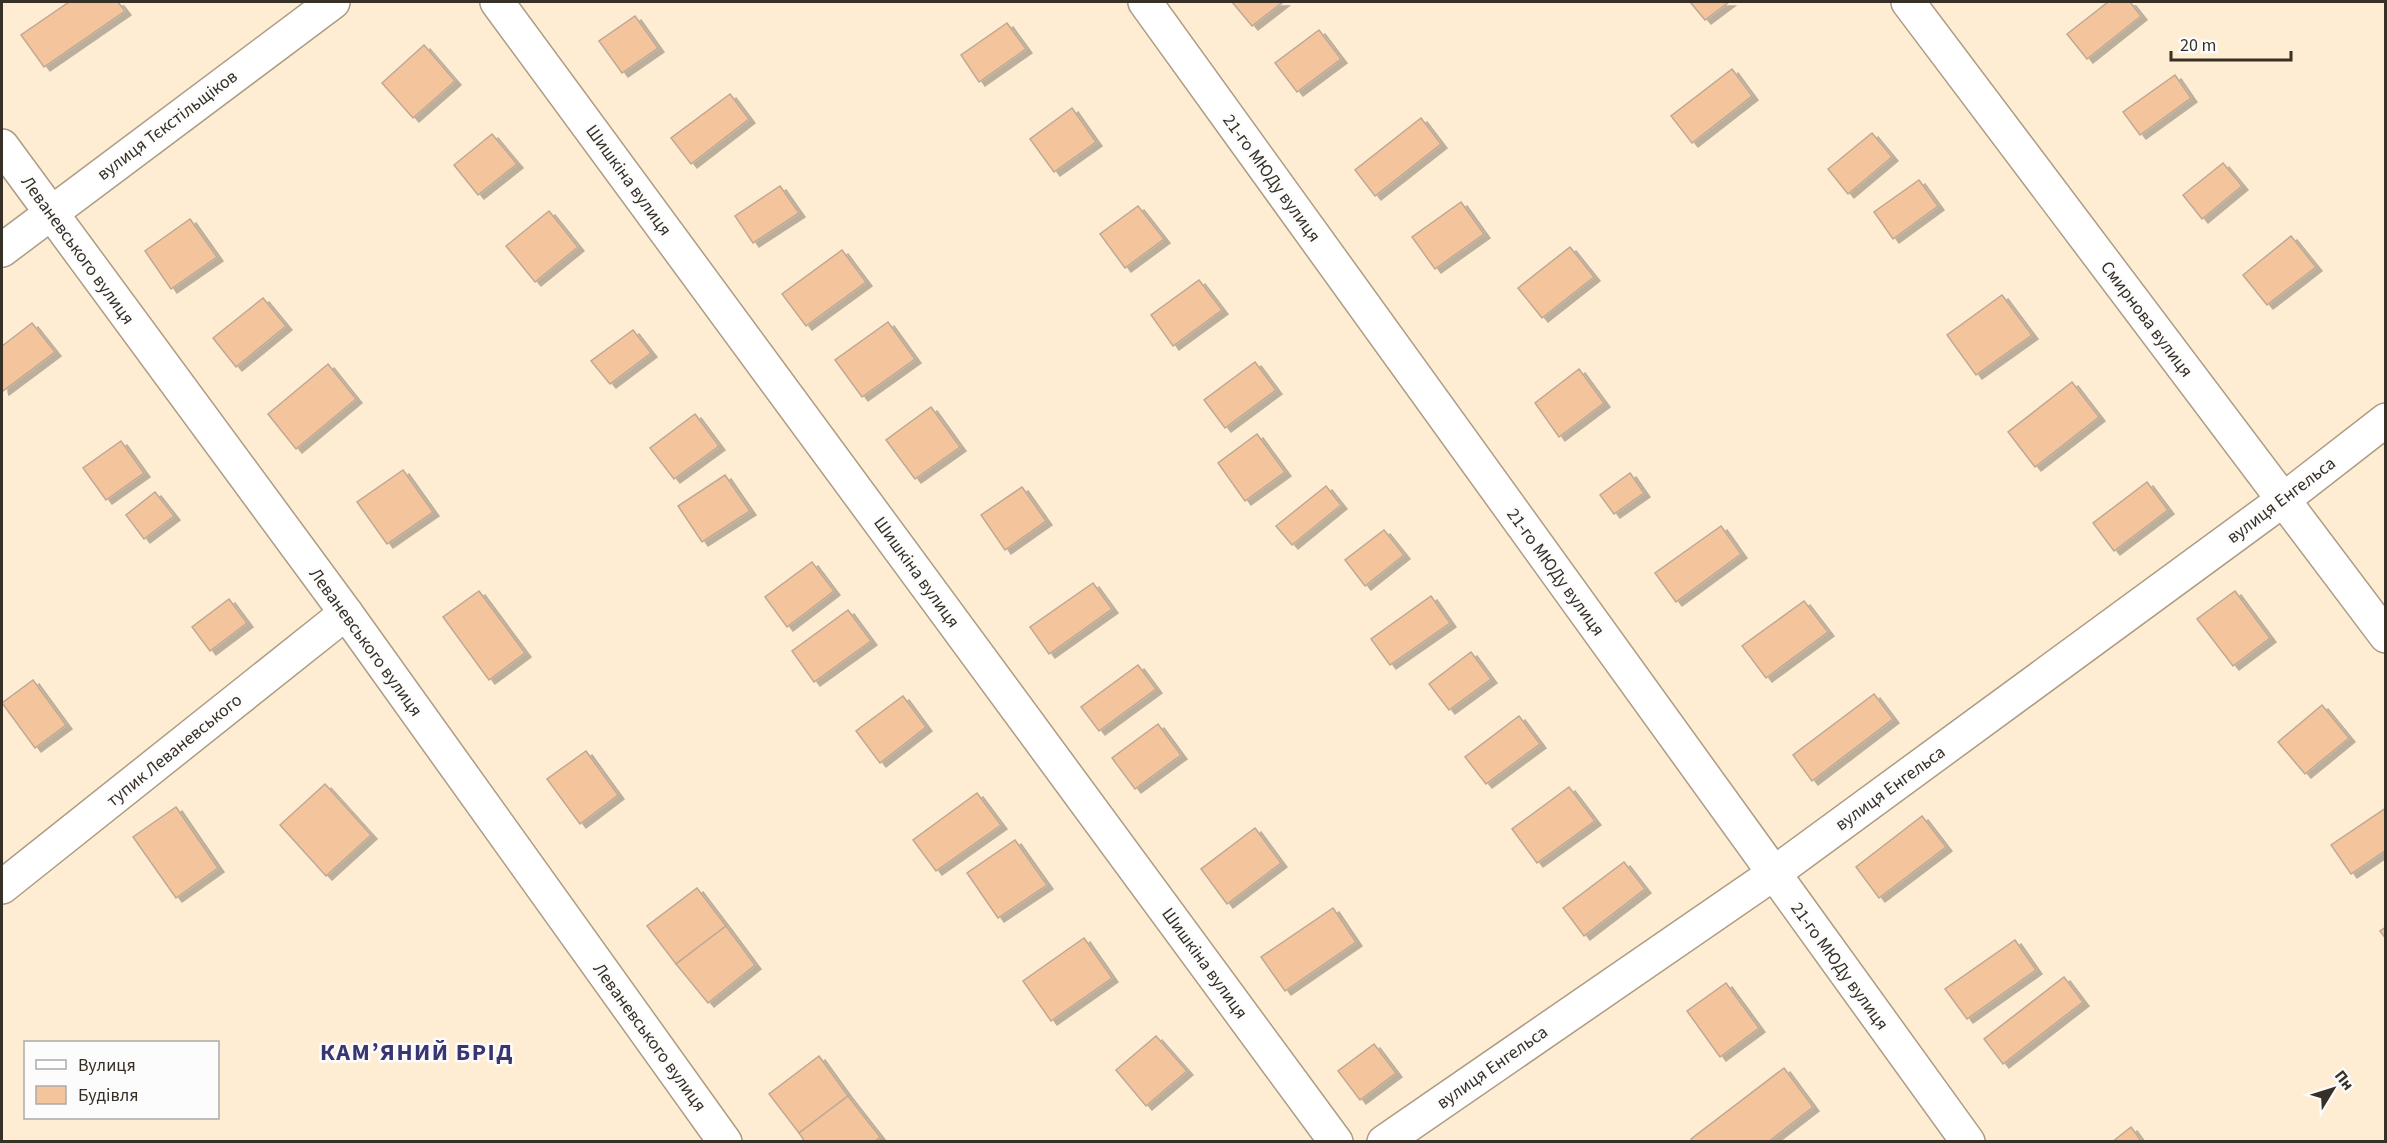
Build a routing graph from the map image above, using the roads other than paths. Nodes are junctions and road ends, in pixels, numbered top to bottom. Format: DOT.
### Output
graph roads {
  1 [pos="333,2"];
  2 [pos="497,2"];
  3 [pos="1144,2"];
  4 [pos="1908,2"];
  5 [pos="2,147"];
  6 [pos="50,213"];
  7 [pos="2,250"];
  8 [pos="2385,420"];
  9 [pos="2283,500"];
  10 [pos="346,613"];
  11 [pos="2385,636"];
  12 [pos="1773,874"];
  13 [pos="2,887"];
  14 [pos="725,1142"];
  15 [pos="1336,1142"];
  16 [pos="1384,1142"];
  17 [pos="1968,1142"];
  1 -- 6 [label="street, вулиця Тєкстільщіков"];
  2 -- 15 [label="street, Шишкіна вулиця"];
  3 -- 12 [label="street, 21-го МЮДу вулиця"];
  4 -- 9 [label="street, Смирнова вулиця"];
  5 -- 6 [label="street, Леваневського вулиця"];
  6 -- 7 [label="street, вулиця Тєкстільщіков"];
  6 -- 10 [label="street, Леваневського вулиця"];
  8 -- 9 [label="street, вулиця Енгельса"];
  9 -- 11 [label="street, Смирнова вулиця"];
  9 -- 12 [label="street, вулиця Енгельса"];
  10 -- 13 [label="street, тупик Леваневського"];
  10 -- 14 [label="street, Леваневського вулиця"];
  12 -- 16 [label="street, вулиця Енгельса"];
  12 -- 17 [label="street, 21-го МЮДу вулиця"];
}
